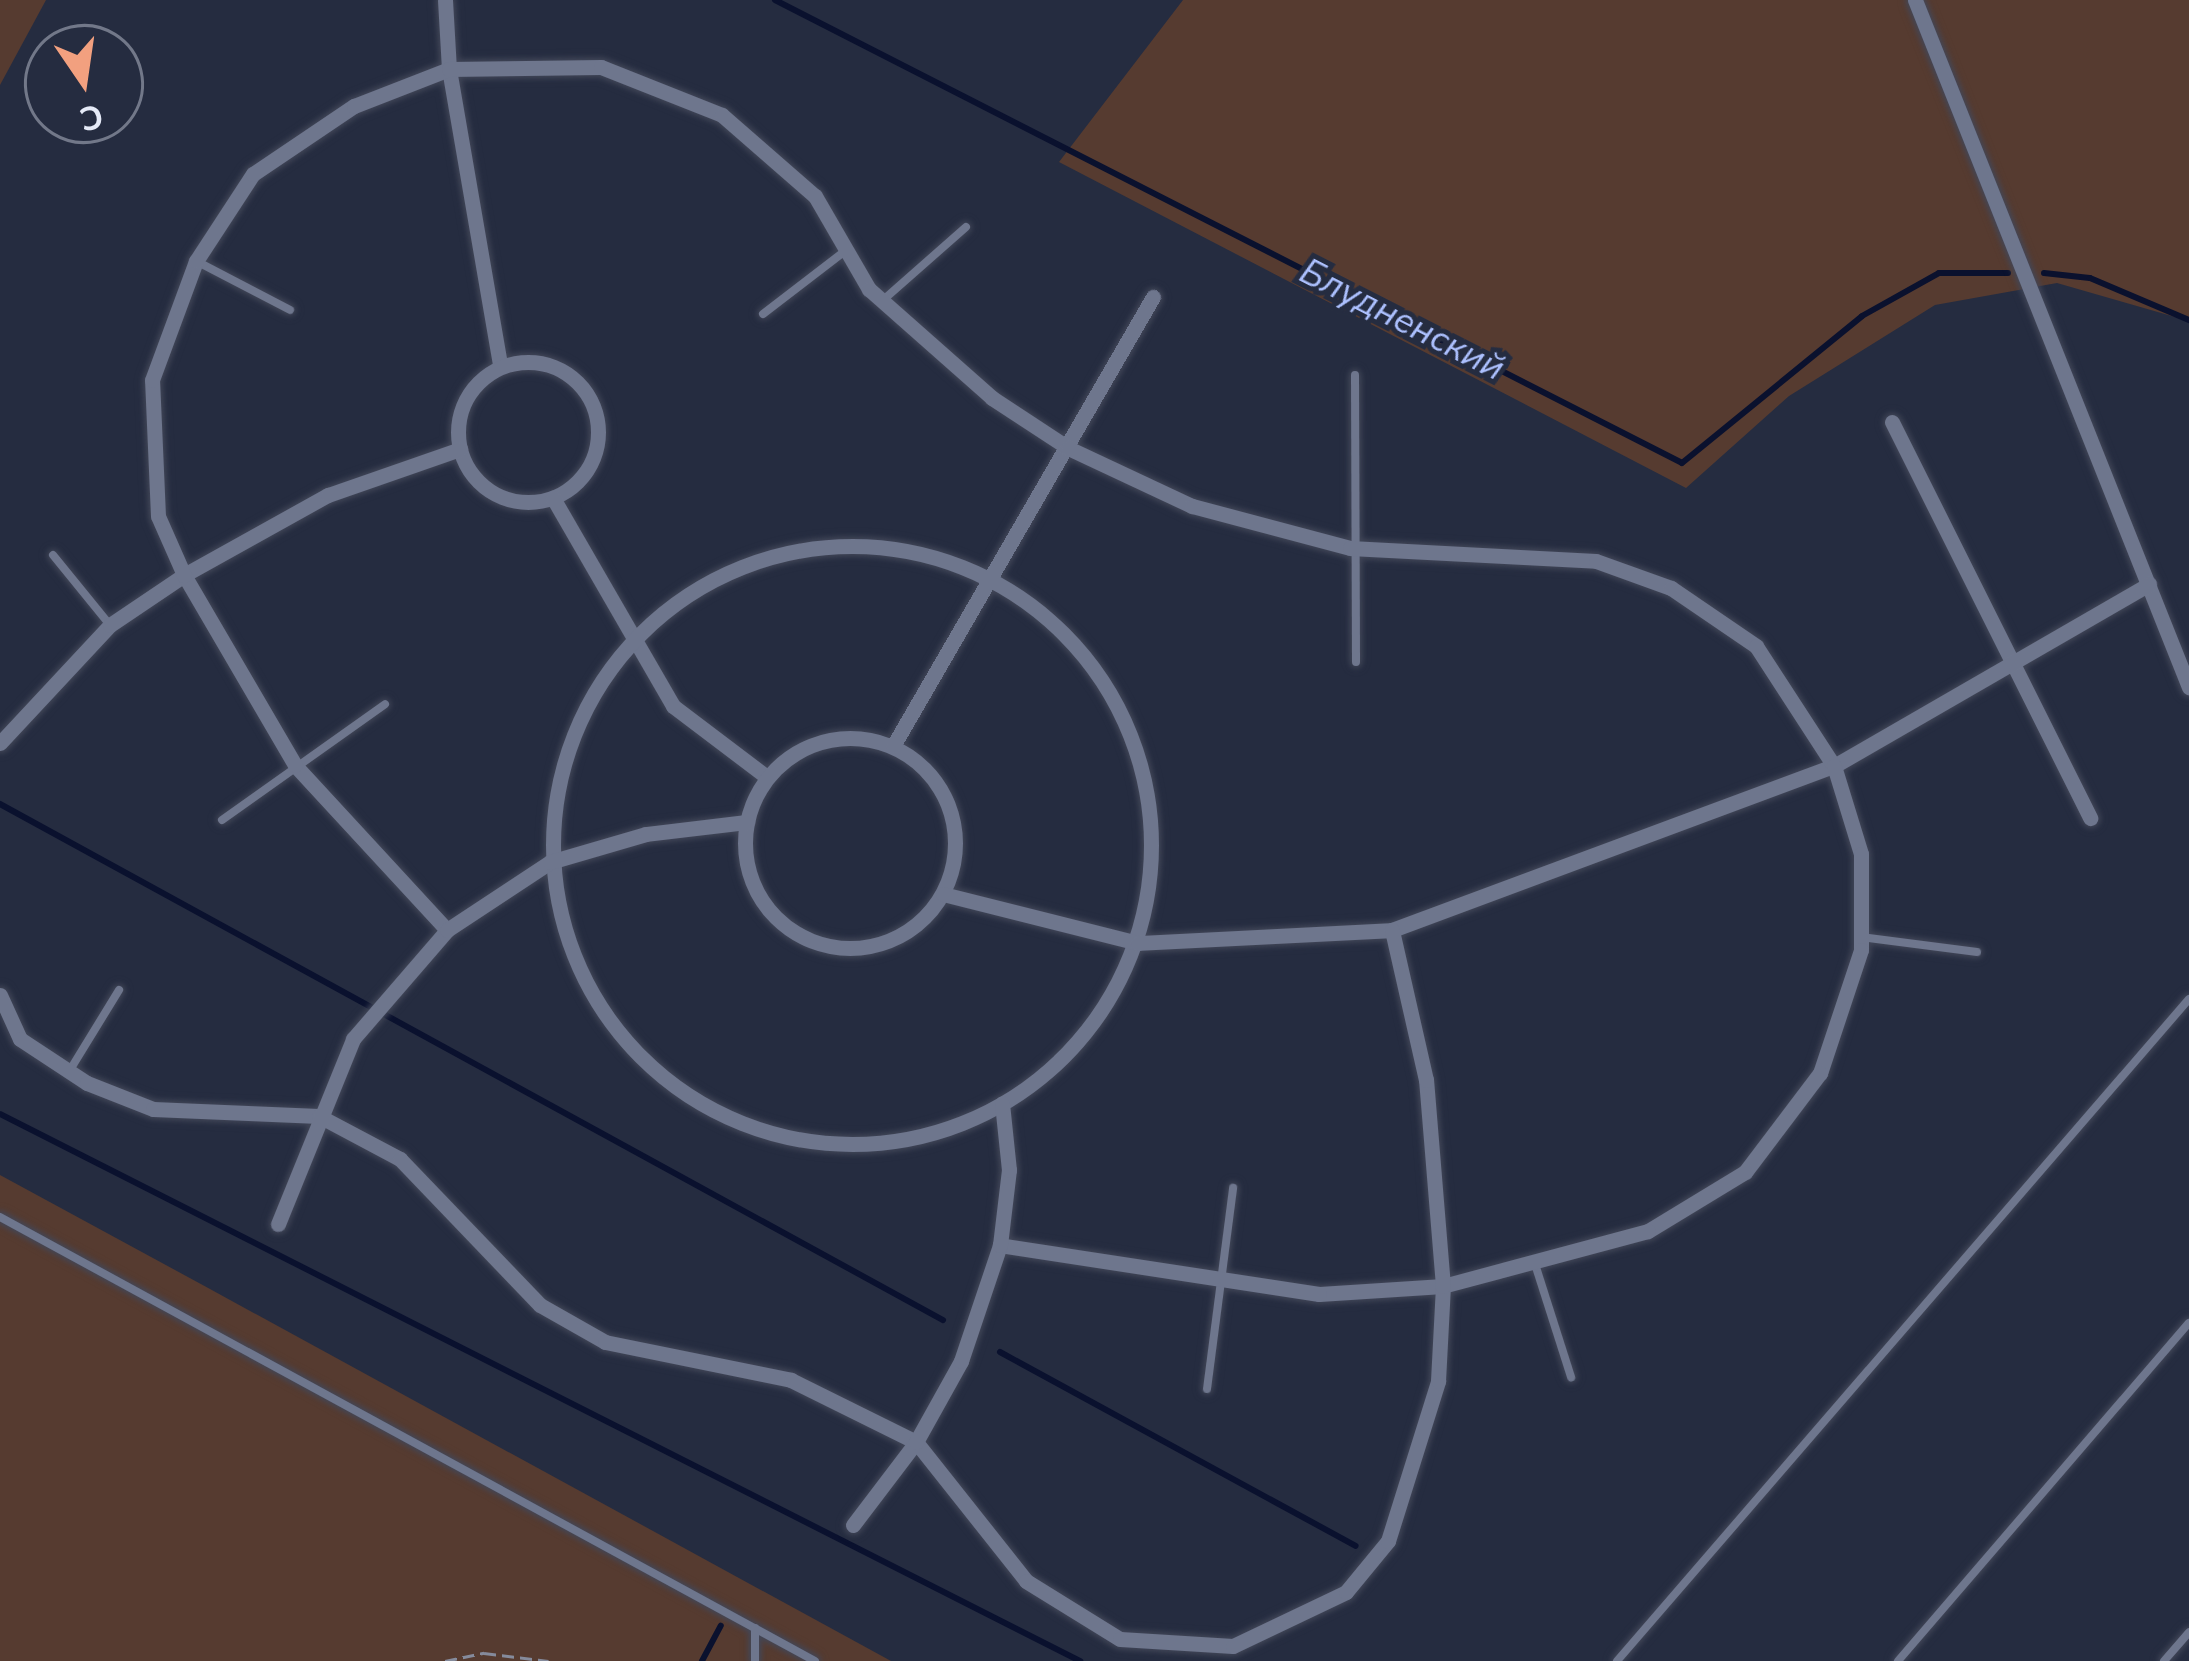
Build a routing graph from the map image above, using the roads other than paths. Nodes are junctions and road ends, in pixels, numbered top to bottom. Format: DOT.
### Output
graph roads {
  1 [pos="445,0"];
  2 [pos="1915,0"];
  3 [pos="448,70"];
  4 [pos="966,227"];
  5 [pos="846,250"];
  6 [pos="196,261"];
  7 [pos="1153,297"];
  8 [pos="882,301"];
  9 [pos="290,310"];
  10 [pos="763,314"];
  11 [pos="500,364"];
  12 [pos="1355,375"];
  13 [pos="1892,422"];
  14 [pos="1068,448"];
  15 [pos="460,449"];
  16 [pos="553,498"];
  17 [pos="1350,548"];
  18 [pos="53,555"];
  19 [pos="184,575"];
  20 [pos="993,582"];
  21 [pos="2149,584"];
  22 [pos="110,625"];
  23 [pos="632,644"];
  24 [pos="2017,660"];
  25 [pos="1356,662"];
  26 [pos="2189,687"];
  27 [pos="385,704"];
  28 [pos="0,743"];
  29 [pos="893,746"];
  30 [pos="295,765"];
  31 [pos="1834,766"];
  32 [pos="767,777"];
  33 [pos="2090,818"];
  34 [pos="222,820"];
  35 [pos="747,822"];
  36 [pos="550,862"];
  37 [pos="943,894"];
  38 [pos="447,930"];
  39 [pos="1392,930"];
  40 [pos="1861,938"];
  41 [pos="1138,943"];
  42 [pos="1977,952"];
  43 [pos="119,990"];
  44 [pos="0,995"];
  45 [pos="2189,999"];
  46 [pos="70,1071"];
  47 [pos="1002,1103"];
  48 [pos="319,1116"];
  49 [pos="1232,1188"];
  50 [pos="0,1217"];
  51 [pos="278,1224"];
  52 [pos="1000,1245"];
  53 [pos="1535,1262"];
  54 [pos="1221,1282"];
  55 [pos="1443,1286"];
  56 [pos="2189,1323"];
  57 [pos="1571,1377"];
  58 [pos="1207,1389"];
  59 [pos="916,1442"];
  60 [pos="853,1526"];
  61 [pos="755,1628"];
  62 [pos="2189,1632"];
  63 [pos="755,1661"];
  64 [pos="815,1661"];
  65 [pos="1617,1661"];
  66 [pos="1898,1661"];
  67 [pos="2164,1661"];
  1 -- 3 [label="street"];
  2 -- 21 [label="street"];
  3 -- 5 [label="street"];
  3 -- 6 [label="street"];
  3 -- 11 [label="street"];
  4 -- 8 [label="lane"];
  5 -- 8 [label="street"];
  5 -- 10 [label="lane"];
  6 -- 9 [label="lane"];
  6 -- 19 [label="street"];
  7 -- 14 [label="street"];
  8 -- 14 [label="street"];
  11 -- 15 [label="street"];
  11 -- 16 [label="street"];
  12 -- 17 [label="lane"];
  13 -- 24 [label="street"];
  14 -- 17 [label="street"];
  14 -- 20 [label="street"];
  15 -- 16 [label="street"];
  15 -- 19 [label="street"];
  16 -- 23 [label="street"];
  17 -- 25 [label="lane"];
  17 -- 31 [label="street"];
  18 -- 22 [label="lane"];
  19 -- 22 [label="street"];
  19 -- 30 [label="street"];
  20 -- 23 [label="street"];
  20 -- 29 [label="street"];
  20 -- 41 [label="street"];
  21 -- 24 [label="street"];
  21 -- 26 [label="street"];
  22 -- 28 [label="street"];
  23 -- 32 [label="street"];
  23 -- 36 [label="street"];
  24 -- 31 [label="street"];
  24 -- 33 [label="street"];
  27 -- 30 [label="lane"];
  29 -- 32 [label="street"];
  29 -- 37 [label="street"];
  30 -- 34 [label="lane"];
  30 -- 38 [label="street"];
  31 -- 39 [label="street"];
  31 -- 40 [label="street"];
  32 -- 35 [label="street"];
  35 -- 36 [label="street"];
  35 -- 37 [label="street"];
  36 -- 38 [label="street"];
  36 -- 47 [label="street"];
  37 -- 41 [label="street"];
  38 -- 48 [label="street"];
  39 -- 41 [label="street"];
  39 -- 55 [label="street"];
  40 -- 42 [label="lane"];
  40 -- 53 [label="street"];
  41 -- 47 [label="street"];
  43 -- 46 [label="lane"];
  44 -- 46 [label="street"];
  45 -- 65 [label="lane"];
  46 -- 48 [label="street"];
  47 -- 52 [label="street"];
  48 -- 51 [label="street"];
  48 -- 59 [label="street"];
  49 -- 54 [label="lane"];
  50 -- 61 [label="lane"];
  52 -- 54 [label="street"];
  52 -- 59 [label="street"];
  53 -- 55 [label="street"];
  53 -- 57 [label="lane"];
  54 -- 55 [label="street"];
  54 -- 58 [label="lane"];
  55 -- 59 [label="street"];
  56 -- 66 [label="lane"];
  59 -- 60 [label="street"];
  61 -- 63 [label="lane"];
  61 -- 64 [label="lane"];
  62 -- 67 [label="lane"];
}
